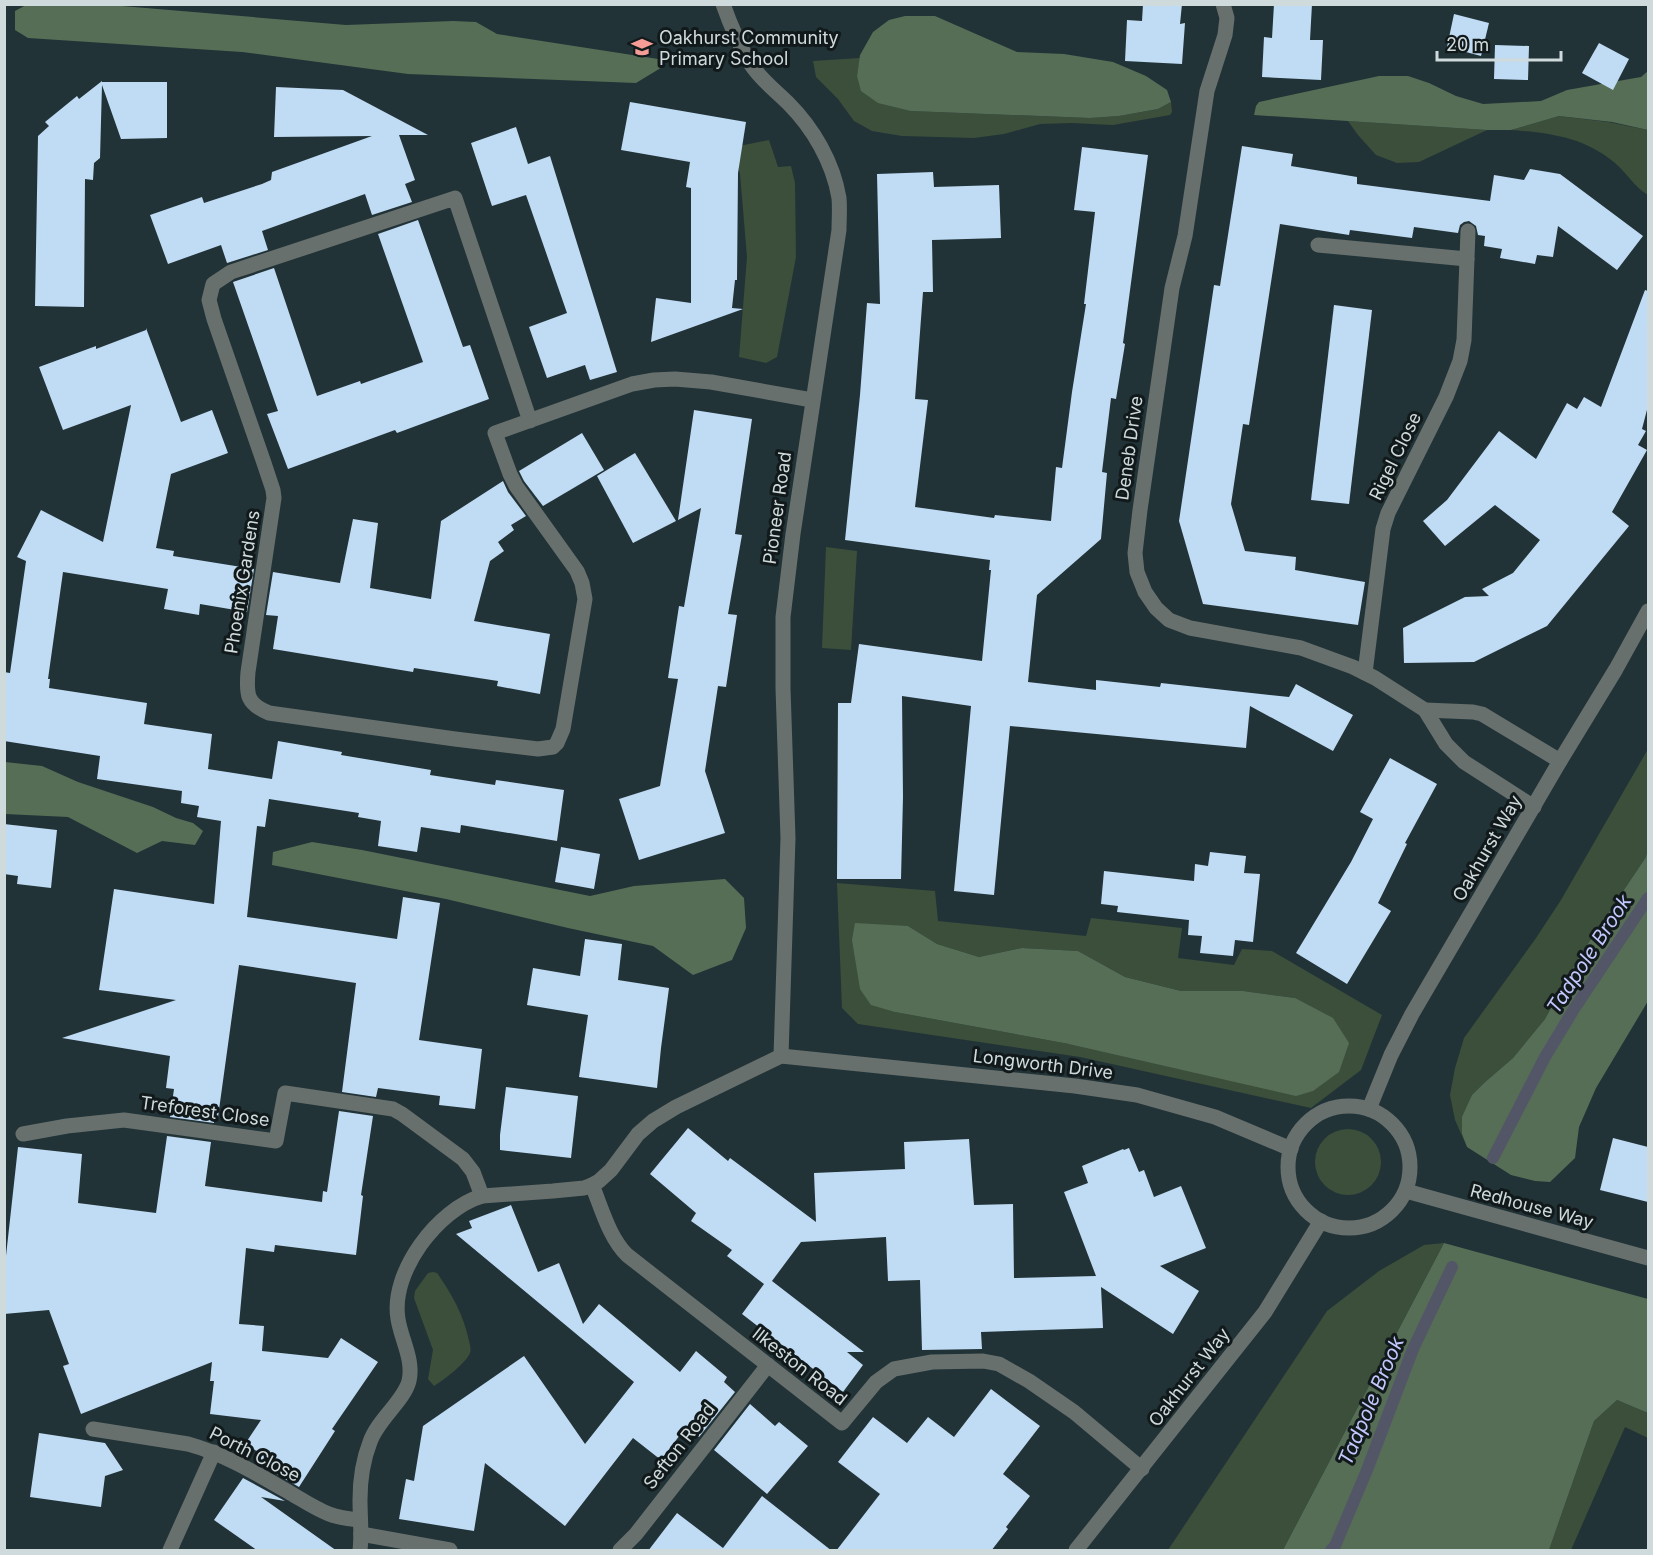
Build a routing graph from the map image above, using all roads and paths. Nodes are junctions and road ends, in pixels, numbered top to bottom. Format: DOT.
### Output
graph roads {
  1 [pos="723,4"];
  2 [pos="1223,4"];
  3 [pos="1468,231"];
  4 [pos="1318,245"];
  5 [pos="1467,259"];
  6 [pos="812,400"];
  7 [pos="530,421"];
  8 [pos="1648,611"];
  9 [pos="1365,673"];
  10 [pos="1425,710"];
  11 [pos="1560,761"];
  12 [pos="1534,807"];
  13 [pos="781,1056"];
  14 [pos="1369,1108"];
  15 [pos="23,1134"];
  16 [pos="1291,1149"];
  17 [pos="592,1185"];
  18 [pos="1406,1191"];
  19 [pos="482,1196"];
  20 [pos="1321,1221"];
  21 [pos="1648,1258"];
  22 [pos="768,1365"];
  23 [pos="93,1429"];
  24 [pos="214,1452"];
  25 [pos="1142,1469"];
  26 [pos="360,1527"];
  27 [pos="170,1551"];
  28 [pos="360,1551"];
  29 [pos="450,1551"];
  30 [pos="620,1551"];
  31 [pos="1076,1551"];
  1 -- 6 [label="street, Pioneer Road"];
  2 -- 9 [label="street, Deneb Drive"];
  3 -- 5 [label="street, Rigel Close"];
  4 -- 5 [label="street"];
  5 -- 9 [label="street, Rigel Close"];
  6 -- 7 [label="street, Phoenix Gardens"];
  6 -- 13 [label="street, Pioneer Road"];
  7 -- 7 [label="street, Phoenix Gardens"];
  8 -- 11 [label="street, Oakhurst Way"];
  9 -- 10 [label="street, Deneb Drive"];
  10 -- 11 [label="street, Deneb Drive"];
  10 -- 12 [label="street, Deneb Drive"];
  11 -- 12 [label="street, Oakhurst Way"];
  12 -- 14 [label="street, Oakhurst Way"];
  13 -- 16 [label="street, Longworth Drive"];
  13 -- 17 [label="street"];
  14 -- 16 [label="street"];
  14 -- 18 [label="street"];
  15 -- 19 [label="street, Treforest Close"];
  16 -- 20 [label="street"];
  17 -- 19 [label="street"];
  17 -- 22 [label="street, Ilkeston Road"];
  18 -- 20 [label="street"];
  18 -- 21 [label="street, Redhouse Way"];
  19 -- 26 [label="street"];
  20 -- 25 [label="street, Oakhurst Way"];
  22 -- 25 [label="street, Ilkeston Road"];
  22 -- 30 [label="street, Sefton Road"];
  23 -- 24 [label="street, Porth Close"];
  24 -- 26 [label="street, Porth Close"];
  24 -- 27 [label="street"];
  25 -- 31 [label="street, Oakhurst Way"];
  26 -- 28 [label="street"];
  26 -- 29 [label="street"];
}
